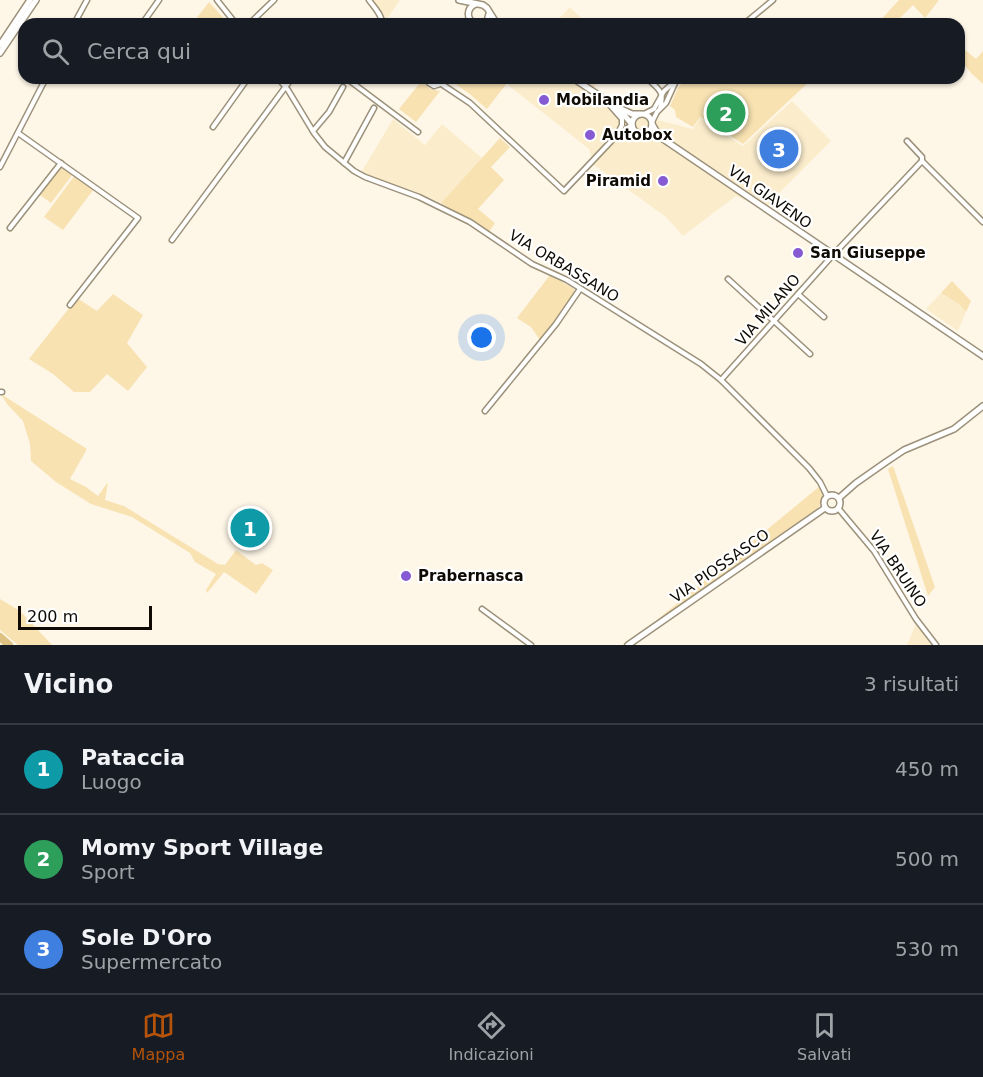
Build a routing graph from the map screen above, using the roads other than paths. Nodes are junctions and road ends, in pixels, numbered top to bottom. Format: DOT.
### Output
graph roads {
  1 [pos="30,0"];
  2 [pos="36,0"];
  3 [pos="87,0"];
  4 [pos="159,0"];
  5 [pos="216,0"];
  6 [pos="274,0"];
  7 [pos="369,0"];
  8 [pos="458,0"];
  9 [pos="773,0"];
  10 [pos="477,2"];
  11 [pos="489,12"];
  12 [pos="468,15"];
  13 [pos="24,18"];
  14 [pos="77,18"];
  15 [pos="146,18"];
  16 [pos="231,18"];
  17 [pos="255,18"];
  18 [pos="381,18"];
  19 [pos="468,18"];
  20 [pos="469,18"];
  21 [pos="489,18"];
  22 [pos="493,18"];
  23 [pos="751,18"];
  24 [pos="18,26"];
  25 [pos="0,45"];
  26 [pos="0,53"];
  27 [pos="43,84"];
  28 [pos="244,84"];
  29 [pos="283,84"];
  30 [pos="287,84"];
  31 [pos="354,84"];
  32 [pos="446,84"];
  33 [pos="582,84"];
  34 [pos="653,84"];
  35 [pos="672,84"];
  36 [pos="676,84"];
  37 [pos="285,87"];
  38 [pos="344,87"];
  39 [pos="662,93"];
  40 [pos="604,99"];
  41 [pos="374,108"];
  42 [pos="660,109"];
  43 [pos="642,114"];
  44 [pos="652,123"];
  45 [pos="632,125"];
  46 [pos="213,127"];
  47 [pos="313,131"];
  48 [pos="18,132"];
  49 [pos="418,132"];
  50 [pos="636,133"];
  51 [pos="645,134"];
  52 [pos="617,135"];
  53 [pos="663,139"];
  54 [pos="907,141"];
  55 [pos="922,161"];
  56 [pos="61,163"];
  57 [pos="344,163"];
  58 [pos="0,167"];
  59 [pos="983,222"];
  60 [pos="10,228"];
  61 [pos="172,240"];
  62 [pos="832,255"];
  63 [pos="728,279"];
  64 [pos="580,289"];
  65 [pos="798,294"];
  66 [pos="70,305"];
  67 [pos="824,317"];
  68 [pos="773,321"];
  69 [pos="810,354"];
  70 [pos="983,356"];
  71 [pos="721,381"];
  72 [pos="983,406"];
  73 [pos="485,411"];
  74 [pos="827,496"];
  75 [pos="838,498"];
  76 [pos="825,507"];
  77 [pos="838,508"];
  78 [pos="482,609"];
  79 [pos="531,645"];
  80 [pos="628,645"];
  81 [pos="936,645"];
  1 -- 25 [label="main road"];
  2 -- 13 [label="main road"];
  3 -- 14 [label="street"];
  4 -- 15 [label="street"];
  5 -- 16 [label="street"];
  6 -- 17 [label="street"];
  7 -- 18 [label="street"];
  8 -- 10 [label="main road"];
  8 -- 12 [label="main road"];
  9 -- 23 [label="street"];
  10 -- 11 [label="main road"];
  10 -- 12 [label="main road"];
  11 -- 21 [label="main road"];
  11 -- 22 [label="main road"];
  12 -- 19 [label="street"];
  12 -- 20 [label="main road"];
  24 -- 26 [label="main road"];
  27 -- 48 [label="street"];
  28 -- 46 [label="street"];
  29 -- 37 [label="street, VIA ORBASSANO"];
  30 -- 37 [label="street"];
  31 -- 49 [label="street"];
  32 -- 52 [label="street"];
  33 -- 40 [label="main road, VIA GIAVENO"];
  34 -- 39 [label="street"];
  35 -- 39 [label="street"];
  36 -- 42 [label="street"];
  37 -- 47 [label="street, VIA ORBASSANO"];
  37 -- 61 [label="street"];
  38 -- 47 [label="street"];
  39 -- 42 [label="street"];
  39 -- 43 [label="street"];
  40 -- 43 [label="main road, VIA GIAVENO"];
  40 -- 45 [label="main road, VIA GIAVENO"];
  40 -- 52 [label="street, VIA GIAVENO"];
  41 -- 57 [label="street"];
  42 -- 44 [label="street"];
  43 -- 44 [label="main road, VIA GIAVENO"];
  43 -- 45 [label="main road"];
  44 -- 51 [label="main road"];
  44 -- 53 [label="main road, VIA GIAVENO"];
  45 -- 50 [label="main road, VIA GIAVENO"];
  45 -- 52 [label="street"];
  47 -- 57 [label="street, VIA ORBASSANO"];
  48 -- 56 [label="street"];
  48 -- 58 [label="street"];
  50 -- 51 [label="main road, VIA GIAVENO"];
  50 -- 52 [label="street"];
  51 -- 53 [label="main road, VIA GIAVENO"];
  53 -- 62 [label="main road, VIA GIAVENO"];
  54 -- 55 [label="street"];
  55 -- 59 [label="street"];
  55 -- 62 [label="street, VIA MILANO"];
  56 -- 60 [label="street"];
  56 -- 66 [label="street"];
  57 -- 64 [label="street, VIA ORBASSANO"];
  62 -- 65 [label="street, VIA MILANO"];
  62 -- 70 [label="main road, VIA GIAVENO"];
  63 -- 68 [label="street"];
  64 -- 71 [label="street, VIA ORBASSANO"];
  64 -- 73 [label="street"];
  65 -- 67 [label="street"];
  65 -- 68 [label="street, VIA MILANO"];
  68 -- 69 [label="street"];
  68 -- 71 [label="street, VIA MILANO"];
  71 -- 74 [label="street, VIA ORBASSANO"];
  72 -- 75 [label="main road"];
  74 -- 75 [label="main road"];
  74 -- 76 [label="main road"];
  75 -- 77 [label="main road"];
  76 -- 77 [label="main road"];
  76 -- 80 [label="main road, VIA PIOSSASCO"];
  77 -- 81 [label="street, VIA BRUINO"];
  78 -- 79 [label="street"];
}
